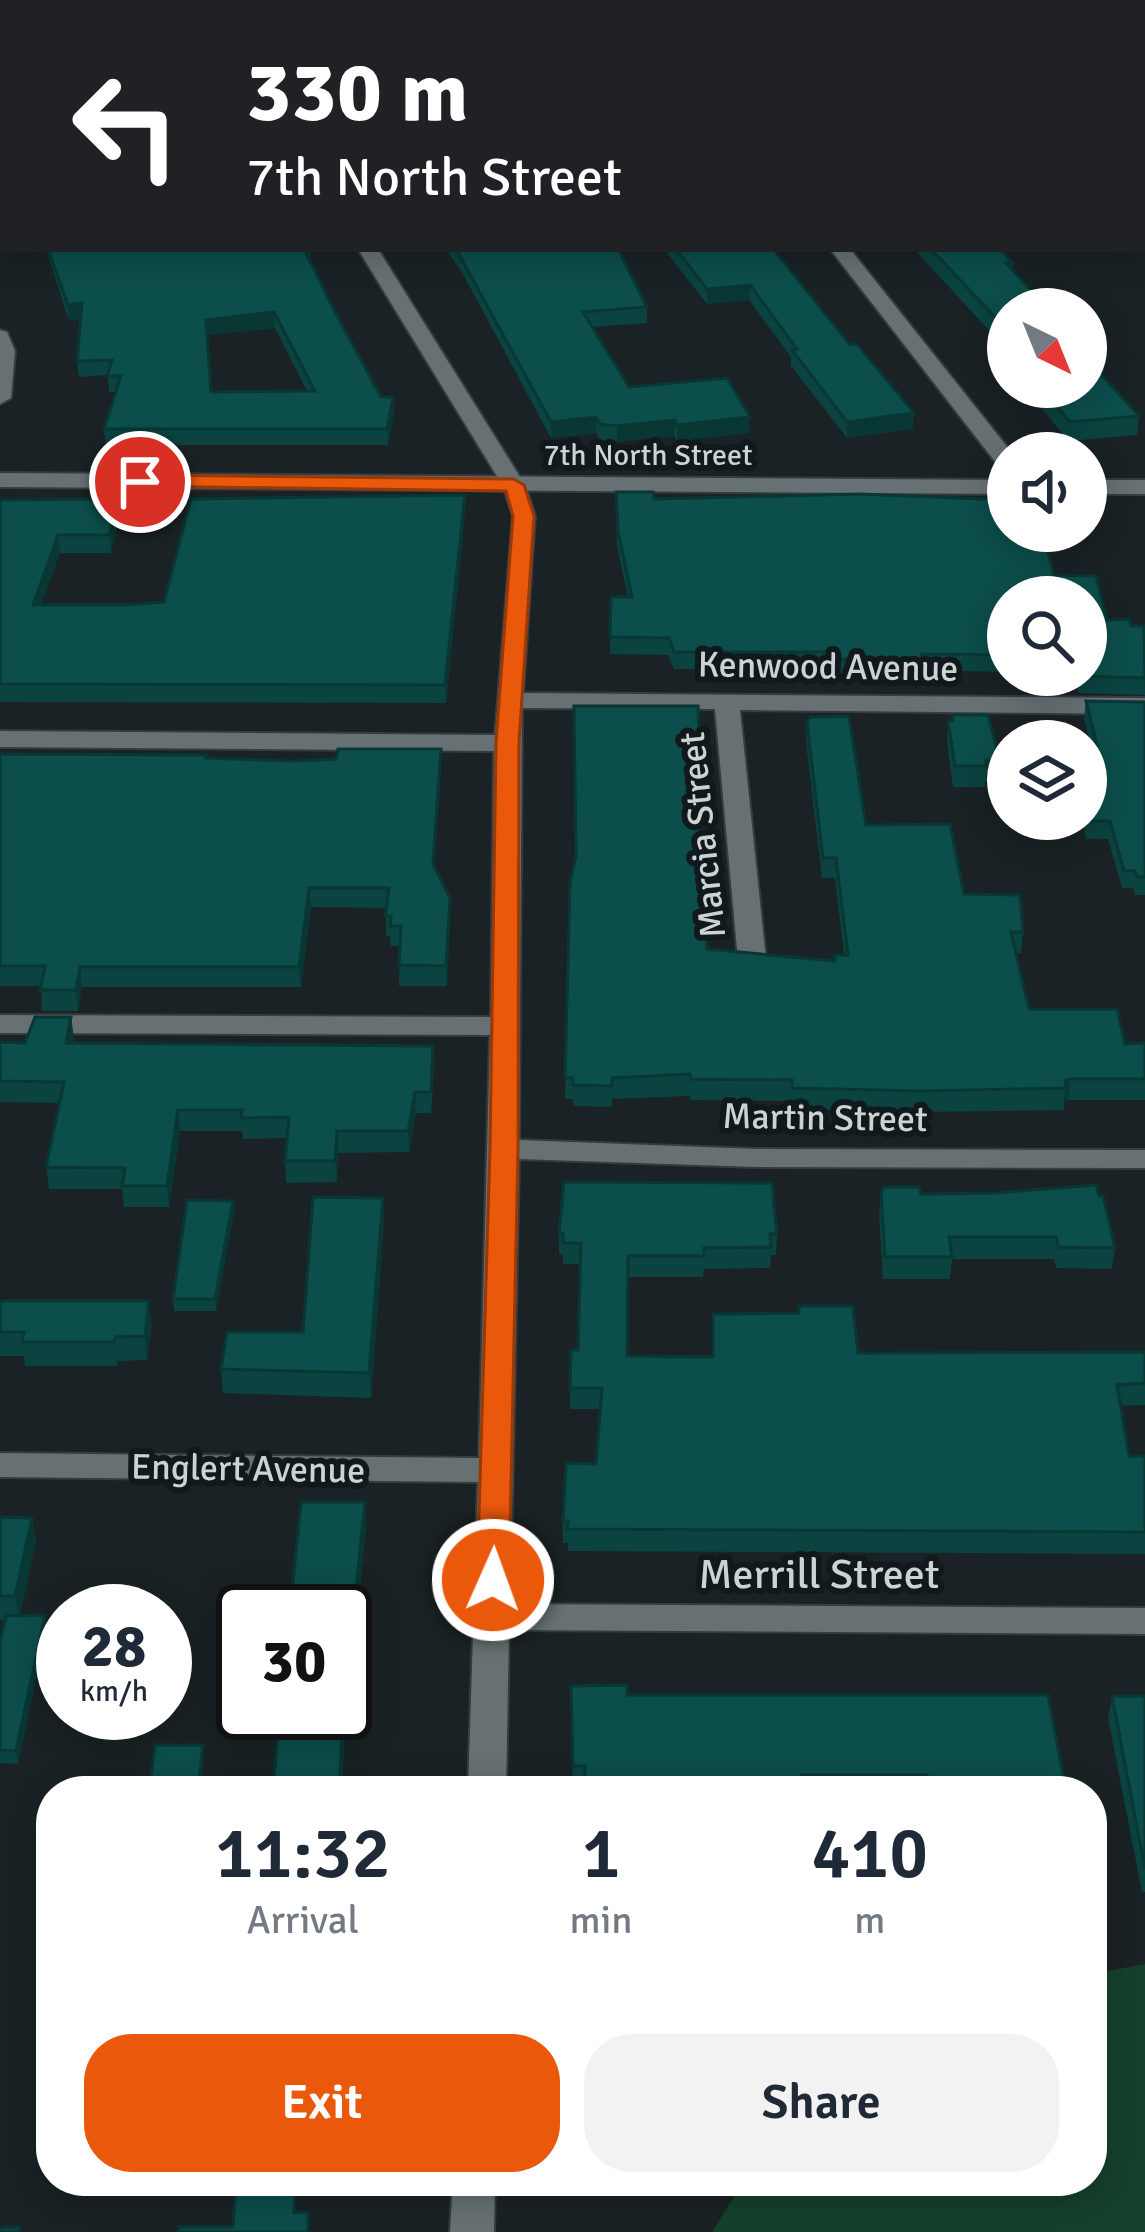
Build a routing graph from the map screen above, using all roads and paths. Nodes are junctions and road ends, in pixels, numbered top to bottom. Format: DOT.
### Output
graph roads {
  1 [pos="370,252"];
  2 [pos="842,252"];
  3 [pos="0,337"];
  4 [pos="0,398"];
  5 [pos="987,434"];
  6 [pos="0,480"];
  7 [pos="514,485"];
  8 [pos="987,487"];
  9 [pos="1107,487"];
  10 [pos="1145,487"];
  11 [pos="510,700"];
  12 [pos="727,702"];
  13 [pos="1145,706"];
  14 [pos="0,739"];
  15 [pos="507,742"];
  16 [pos="752,960"];
  17 [pos="0,1024"];
  18 [pos="505,1026"];
  19 [pos="504,1149"];
  20 [pos="1145,1159"];
  21 [pos="0,1466"];
  22 [pos="496,1470"];
  23 [pos="492,1617"];
  24 [pos="1145,1621"];
  25 [pos="487,1776"];
  26 [pos="473,2196"];
  27 [pos="472,2232"];
  1 -- 7 [label="street"];
  2 -- 5 [label="street"];
  3 -- 4 [label="street"];
  6 -- 7 [label="street, 7th North Street"];
  7 -- 8 [label="street, 7th North Street"];
  7 -- 11 [label="street"];
  9 -- 10 [label="street"];
  11 -- 12 [label="street, Kenwood Avenue"];
  11 -- 15 [label="street"];
  12 -- 13 [label="street, Kenwood Avenue"];
  12 -- 16 [label="street, Marcia Street"];
  14 -- 15 [label="street"];
  15 -- 18 [label="street"];
  17 -- 18 [label="street"];
  18 -- 19 [label="street"];
  19 -- 20 [label="street, Martin Street"];
  19 -- 22 [label="street"];
  21 -- 22 [label="street, Englert Avenue"];
  22 -- 23 [label="street"];
  23 -- 24 [label="street, Merrill Street"];
  23 -- 25 [label="street"];
  26 -- 27 [label="street"];
}
